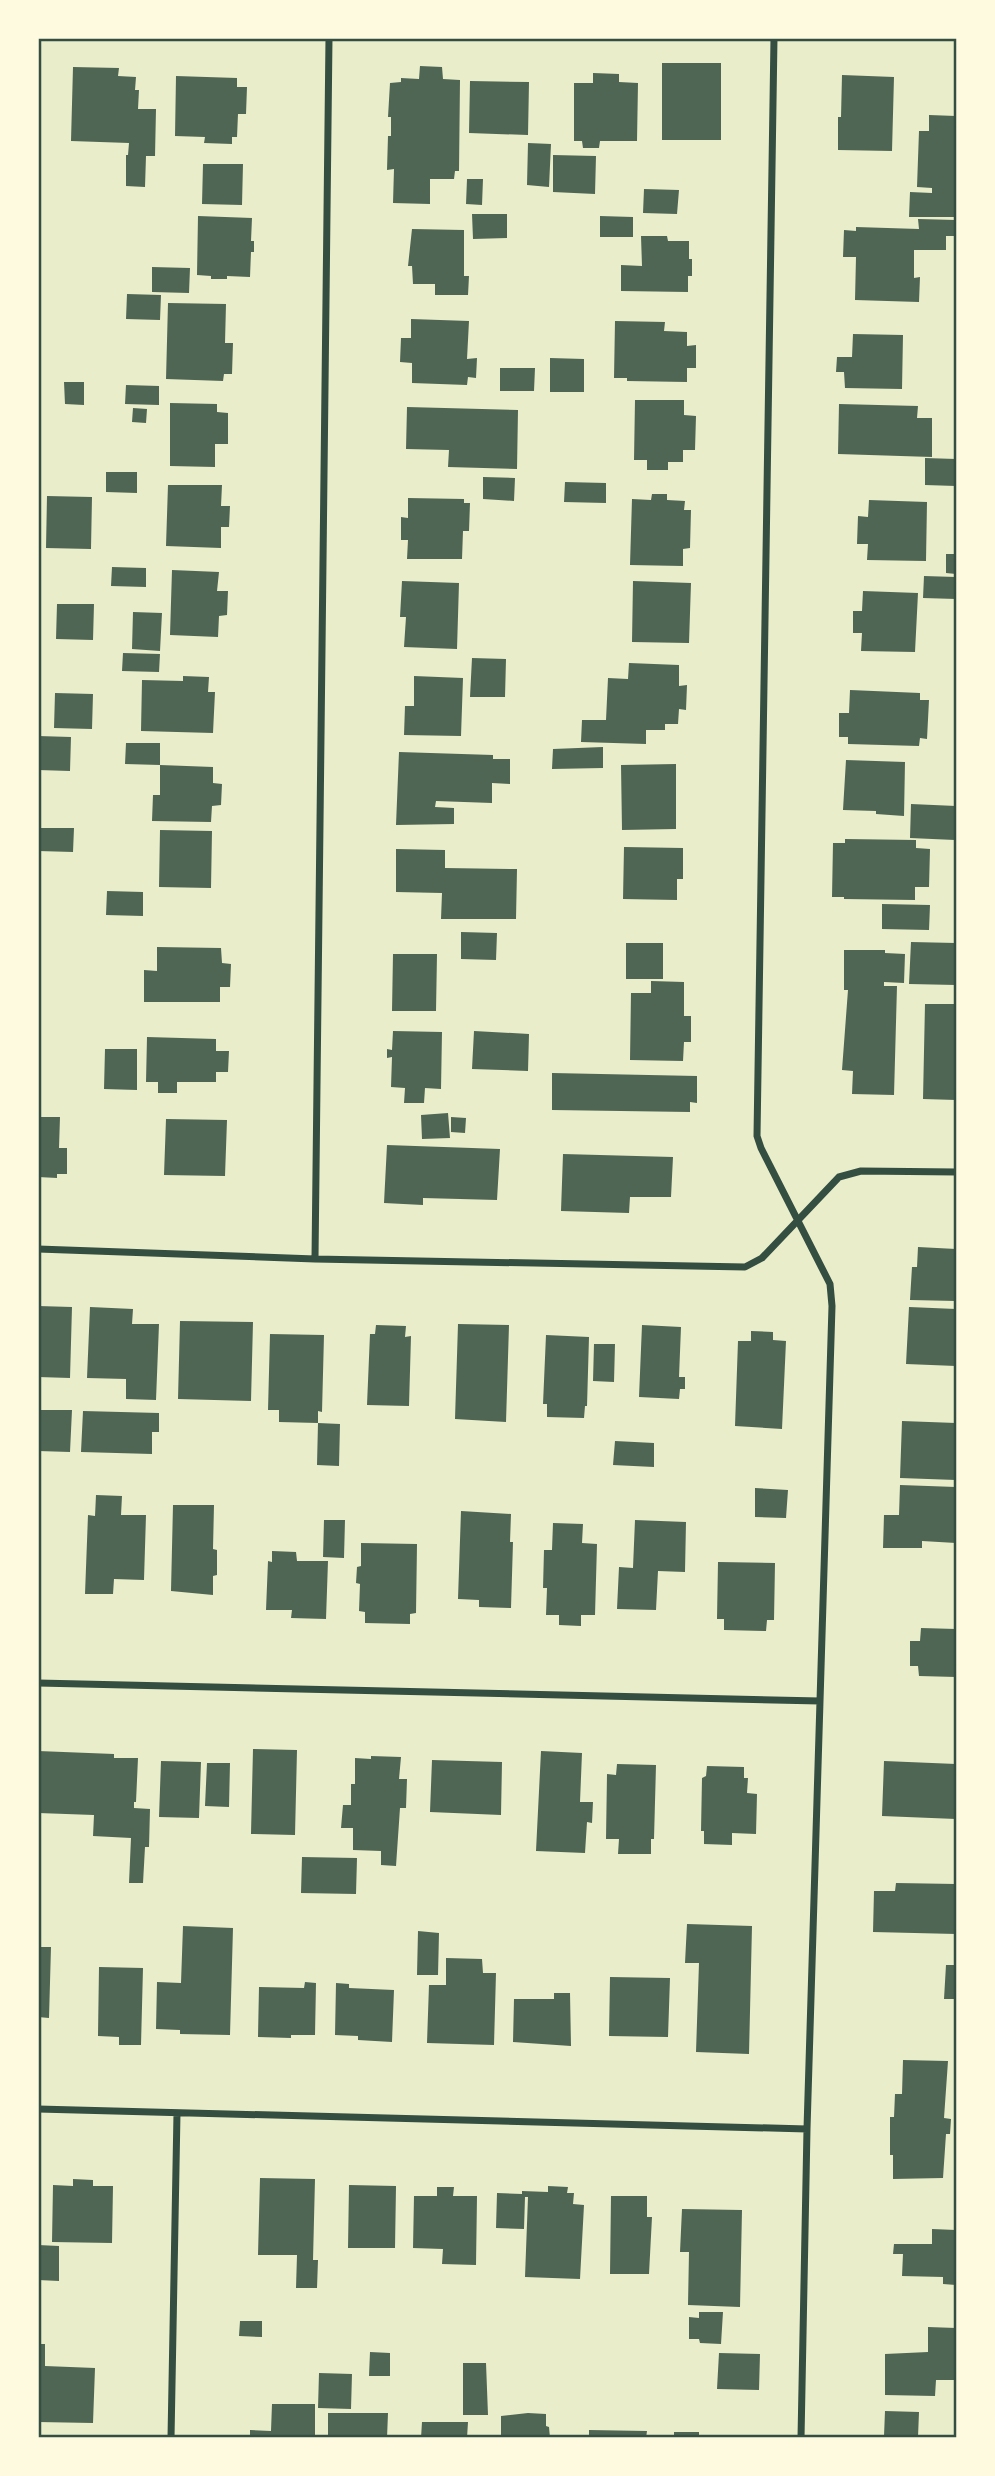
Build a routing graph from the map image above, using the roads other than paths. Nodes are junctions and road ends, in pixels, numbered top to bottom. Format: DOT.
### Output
graph roads {
  1 [pos="330,38"];
  2 [pos="774,38"];
  3 [pos="957,1172"];
  4 [pos="798,1220"];
  5 [pos="38,1249"];
  6 [pos="315,1259"];
  7 [pos="38,1683"];
  8 [pos="820,1700"];
  9 [pos="38,2109"];
  10 [pos="177,2113"];
  11 [pos="807,2129"];
  12 [pos="171,2438"];
  13 [pos="801,2438"];
  1 -- 6 [label="street"];
  2 -- 4 [label="street"];
  3 -- 4 [label="street"];
  4 -- 6 [label="street"];
  4 -- 8 [label="street"];
  5 -- 6 [label="street"];
  7 -- 8 [label="street"];
  8 -- 11 [label="street"];
  9 -- 10 [label="street"];
  10 -- 11 [label="street"];
  10 -- 12 [label="street"];
  11 -- 13 [label="street"];
}
